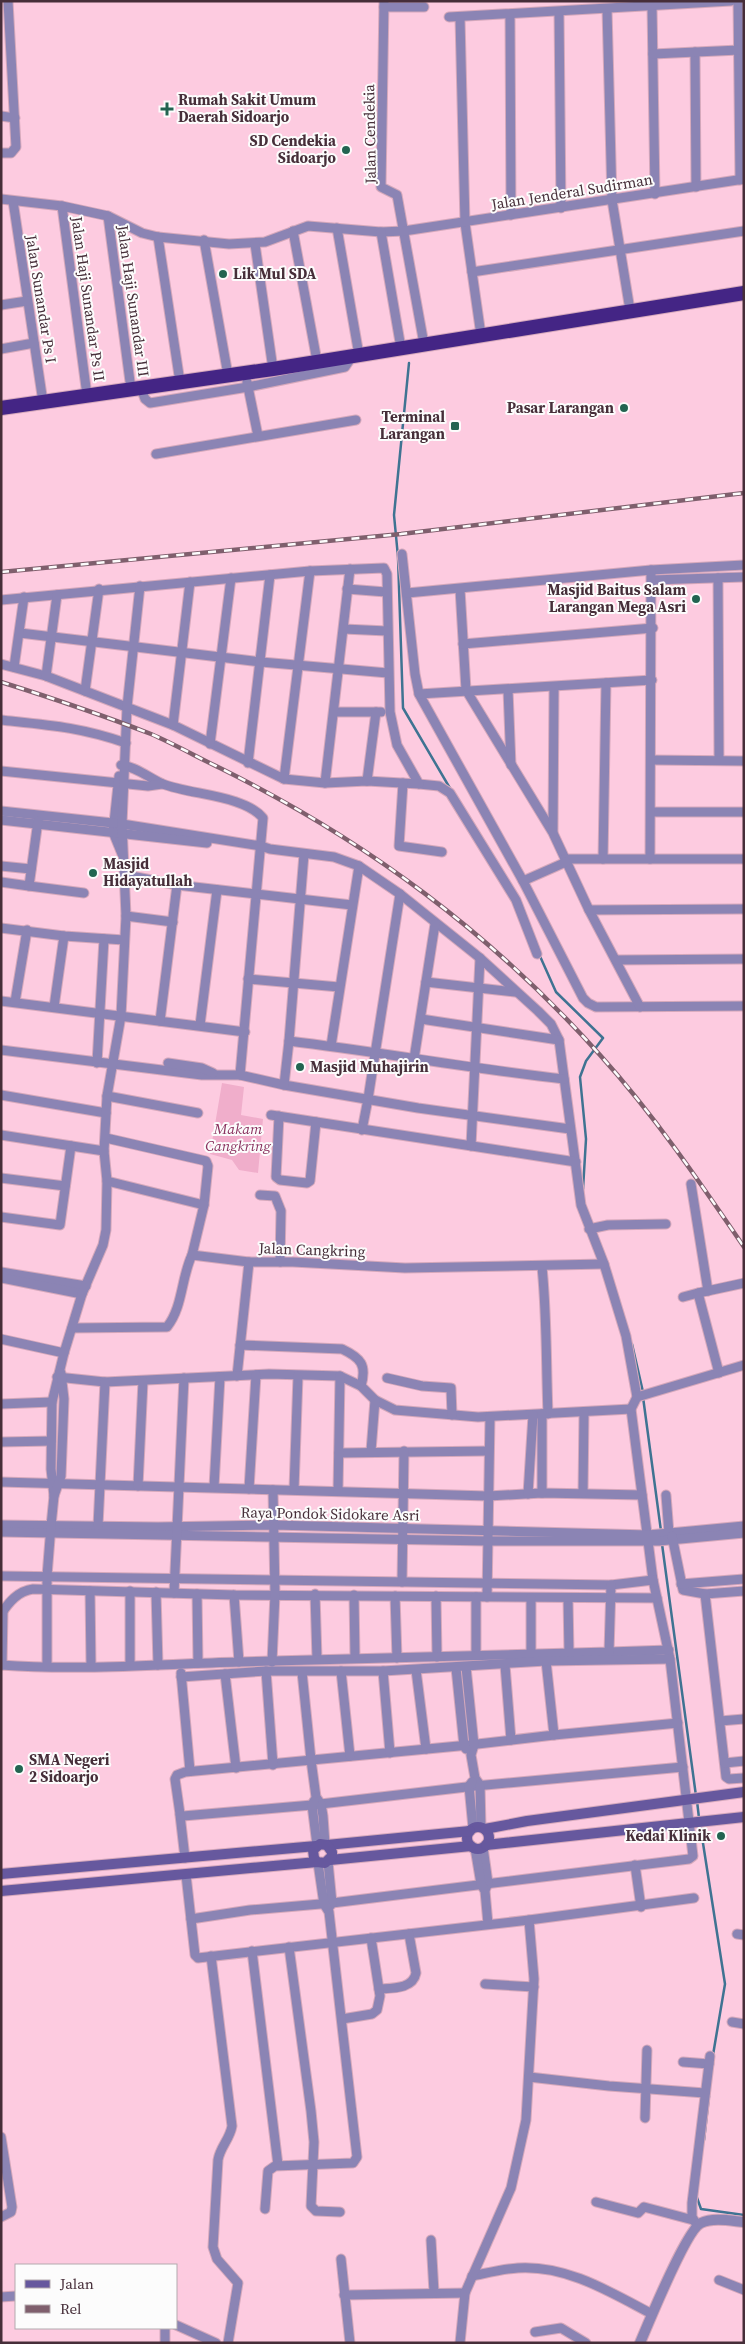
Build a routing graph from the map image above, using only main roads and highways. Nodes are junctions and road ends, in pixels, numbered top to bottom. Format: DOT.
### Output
graph roads {
  1 [pos="744,293"];
  2 [pos="1,408"];
  3 [pos="744,1792"];
  4 [pos="744,1817"];
  5 [pos="477,1829"];
  6 [pos="321,1845"];
  7 [pos="479,1846"];
  8 [pos="323,1861"];
  9 [pos="50,1870"];
  10 [pos="1,1874"];
  11 [pos="53,1887"];
  12 [pos="1,1892"];
  1 -- 2 [label="highway"];
  3 -- 5 [label="main road"];
  4 -- 7 [label="main road"];
  5 -- 6 [label="main road"];
  5 -- 7 [label="main road"];
  5 -- 7 [label="main road"];
  6 -- 8 [label="main road"];
  6 -- 8 [label="main road"];
  6 -- 9 [label="main road"];
  7 -- 8 [label="main road"];
  8 -- 11 [label="main road"];
  9 -- 10 [label="main road"];
  9 -- 11 [label="main road"];
  11 -- 12 [label="main road"];
}
